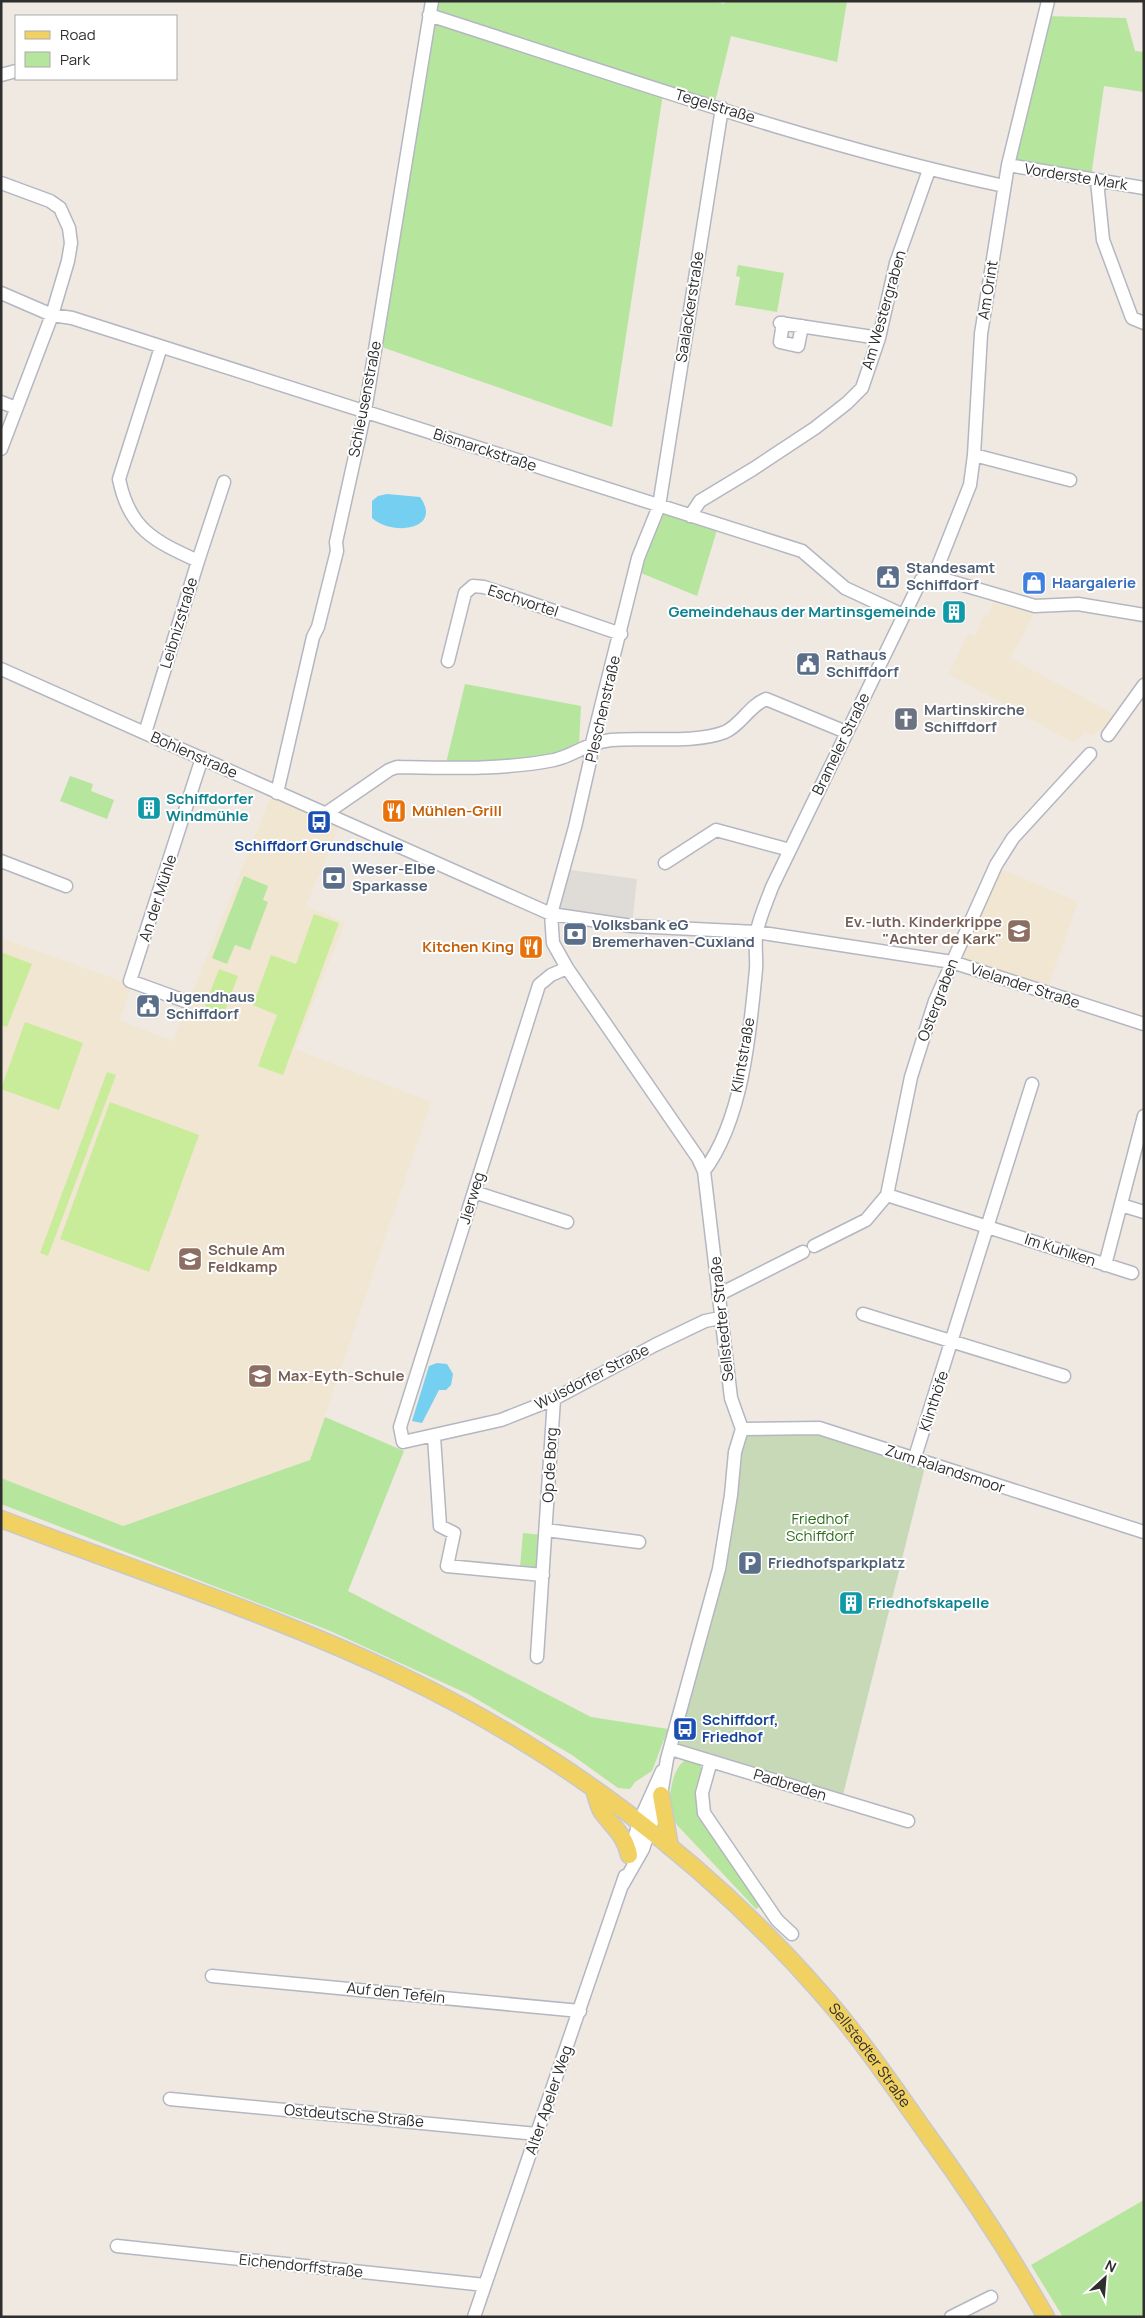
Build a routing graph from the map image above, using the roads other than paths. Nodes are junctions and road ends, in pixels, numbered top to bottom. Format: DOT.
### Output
graph roads {
  1 [pos="432,1"];
  2 [pos="1048,1"];
  3 [pos="430,15"];
  4 [pos="15,71"];
  5 [pos="1,75"];
  6 [pos="722,108"];
  7 [pos="1008,165"];
  8 [pos="929,170"];
  9 [pos="1097,181"];
  10 [pos="1,183"];
  11 [pos="1004,186"];
  12 [pos="1144,188"];
  13 [pos="1,294"];
  14 [pos="52,315"];
  15 [pos="1144,323"];
  16 [pos="802,326"];
  17 [pos="879,338"];
  18 [pos="160,347"];
  19 [pos="1,402"];
  20 [pos="16,408"];
  21 [pos="365,411"];
  22 [pos="1,448"];
  23 [pos="974,455"];
  24 [pos="1070,480"];
  25 [pos="224,482"];
  26 [pos="659,506"];
  27 [pos="690,516"];
  28 [pos="198,561"];
  29 [pos="934,576"];
  30 [pos="903,615"];
  31 [pos="1144,615"];
  32 [pos="621,634"];
  33 [pos="448,661"];
  34 [pos="1,669"];
  35 [pos="1144,685"];
  36 [pos="846,732"];
  37 [pos="145,733"];
  38 [pos="1108,735"];
  39 [pos="592,743"];
  40 [pos="1090,754"];
  41 [pos="202,758"];
  42 [pos="277,792"];
  43 [pos="325,814"];
  44 [pos="790,850"];
  45 [pos="1,861"];
  46 [pos="665,863"];
  47 [pos="66,886"];
  48 [pos="551,914"];
  49 [pos="756,932"];
  50 [pos="952,962"];
  51 [pos="567,968"];
  52 [pos="185,1001"];
  53 [pos="1144,1024"];
  54 [pos="1032,1084"];
  55 [pos="1144,1116"];
  56 [pos="704,1171"];
  57 [pos="474,1192"];
  58 [pos="886,1195"];
  59 [pos="1121,1205"];
  60 [pos="1144,1212"];
  61 [pos="567,1222"];
  62 [pos="988,1227"];
  63 [pos="1105,1264"];
  64 [pos="1132,1273"];
  65 [pos="720,1294"];
  66 [pos="863,1314"];
  67 [pos="720,1318"];
  68 [pos="953,1341"];
  69 [pos="1064,1376"];
  70 [pos="554,1399"];
  71 [pos="742,1429"];
  72 [pos="434,1436"];
  73 [pos="403,1442"];
  74 [pos="914,1460"];
  75 [pos="1,1519"];
  76 [pos="546,1530"];
  77 [pos="1144,1532"];
  78 [pos="639,1542"];
  79 [pos="543,1575"];
  80 [pos="537,1658"];
  81 [pos="669,1754"];
  82 [pos="711,1761"];
  83 [pos="594,1789"];
  84 [pos="661,1795"];
  85 [pos="908,1821"];
  86 [pos="644,1826"];
  87 [pos="670,1847"];
  88 [pos="629,1855"];
  89 [pos="623,1884"];
  90 [pos="792,1934"];
  91 [pos="212,1976"];
  92 [pos="580,2011"];
  93 [pos="170,2098"];
  94 [pos="537,2134"];
  95 [pos="117,2246"];
  96 [pos="485,2285"];
  97 [pos="990,2297"];
  98 [pos="474,2317"];
  99 [pos="952,2317"];
  100 [pos="1046,2317"];
  1 -- 3 [label="street, Schleusenstraße"];
  2 -- 7 [label="street, Am Orint"];
  3 -- 6 [label="street, Tegelstraße"];
  3 -- 21 [label="street, Schleusenstraße"];
  4 -- 5 [label="street"];
  6 -- 8 [label="street, Tegelstraße"];
  6 -- 26 [label="street, Saalackerstraße"];
  7 -- 9 [label="street, Vorderste Mark"];
  7 -- 11 [label="street, Am Orint"];
  8 -- 11 [label="street, Tegelstraße"];
  8 -- 17 [label="street, Am Westergraben"];
  9 -- 12 [label="street, Vorderste Mark"];
  9 -- 15 [label="street"];
  10 -- 14 [label="street"];
  11 -- 23 [label="street, Am Orint"];
  13 -- 14 [label="street, Bismarckstraße"];
  14 -- 18 [label="street, Bismarckstraße"];
  14 -- 20 [label="street"];
  16 -- 16 [label="street"];
  16 -- 17 [label="street"];
  17 -- 27 [label="street, Am Westergraben"];
  18 -- 21 [label="street, Bismarckstraße"];
  18 -- 28 [label="street, Leibnizstraße"];
  19 -- 20 [label="street"];
  20 -- 22 [label="street"];
  21 -- 26 [label="street, Bismarckstraße"];
  21 -- 42 [label="street, Schleusenstraße"];
  23 -- 24 [label="street"];
  23 -- 29 [label="street, Am Orint"];
  25 -- 28 [label="street"];
  26 -- 27 [label="street, Bismarckstraße"];
  26 -- 32 [label="street, Pleschenstraße"];
  27 -- 30 [label="street, Bismarckstraße"];
  28 -- 37 [label="street, Leibnizstraße"];
  29 -- 30 [label="street, Brameler Straße"];
  29 -- 31 [label="street"];
  30 -- 36 [label="street, Brameler Straße"];
  32 -- 33 [label="street, Eschvortel"];
  32 -- 39 [label="street, Pleschenstraße"];
  34 -- 37 [label="street, Bohlenstraße"];
  35 -- 38 [label="street"];
  36 -- 39 [label="street"];
  36 -- 44 [label="street, Brameler Straße"];
  37 -- 41 [label="street, Bohlenstraße"];
  39 -- 43 [label="street"];
  39 -- 48 [label="street, Pleschenstraße"];
  40 -- 50 [label="street, Ostergraben"];
  41 -- 42 [label="street, Bohlenstraße"];
  41 -- 52 [label="street, An der Mühle"];
  42 -- 43 [label="street, Bohlenstraße"];
  43 -- 48 [label="street, Bohlenstraße"];
  44 -- 46 [label="street"];
  44 -- 49 [label="street, Brameler Straße"];
  45 -- 47 [label="street"];
  48 -- 49 [label="street"];
  48 -- 51 [label="street, Sellstedter Straße"];
  49 -- 50 [label="street, Vielander Straße"];
  49 -- 56 [label="street, Klintstraße"];
  50 -- 53 [label="street, Vielander Straße"];
  50 -- 58 [label="street, Ostergraben"];
  51 -- 56 [label="street, Sellstedter Straße"];
  51 -- 57 [label="street, Jierweg"];
  54 -- 62 [label="street"];
  55 -- 59 [label="street"];
  56 -- 65 [label="street, Sellstedter Straße"];
  57 -- 61 [label="street"];
  57 -- 73 [label="street, Jierweg"];
  58 -- 62 [label="street, Im Kuhlken"];
  58 -- 65 [label="street, Ostergraben"];
  59 -- 60 [label="street"];
  59 -- 63 [label="street"];
  62 -- 63 [label="street, Im Kuhlken"];
  62 -- 68 [label="street, Klinthöfe"];
  63 -- 64 [label="street, Im Kuhlken"];
  65 -- 67 [label="street, Sellstedter Straße"];
  66 -- 68 [label="street"];
  67 -- 70 [label="street, Wulsdorfer Straße"];
  67 -- 71 [label="street, Sellstedter Straße"];
  68 -- 69 [label="street"];
  68 -- 74 [label="street, Klinthöfe"];
  70 -- 72 [label="street, Wulsdorfer Straße"];
  70 -- 76 [label="street, Op de Borg"];
  71 -- 74 [label="street, Zum Ralandsmoor"];
  71 -- 81 [label="street"];
  72 -- 73 [label="street, Wulsdorfer Straße"];
  72 -- 79 [label="street"];
  74 -- 77 [label="street, Zum Ralandsmoor"];
  75 -- 83 [label="main road, Sellstedter Straße"];
  76 -- 78 [label="street"];
  76 -- 79 [label="street, Op de Borg"];
  79 -- 80 [label="street, Op de Borg"];
  81 -- 82 [label="street, Padbreden"];
  81 -- 84 [label="street"];
  81 -- 86 [label="street"];
  82 -- 85 [label="street, Padbreden"];
  82 -- 90 [label="street"];
  83 -- 86 [label="main road, Sellstedter Straße"];
  83 -- 88 [label="main road"];
  84 -- 86 [label="street"];
  84 -- 87 [label="main road"];
  86 -- 87 [label="main road, Sellstedter Straße"];
  86 -- 88 [label="street, Alter Apeler Weg"];
  86 -- 89 [label="street, Alter Apeler Weg"];
  87 -- 100 [label="main road, Sellstedter Straße"];
  88 -- 89 [label="street, Alter Apeler Weg"];
  89 -- 92 [label="street, Alter Apeler Weg"];
  91 -- 92 [label="street, Auf den Tefeln"];
  92 -- 94 [label="street, Alter Apeler Weg"];
  93 -- 94 [label="street, Ostdeutsche Straße"];
  94 -- 96 [label="street, Alter Apeler Weg"];
  95 -- 96 [label="street, Eichendorffstraße"];
  96 -- 98 [label="street, Alter Apeler Weg"];
  97 -- 99 [label="street"];
}
